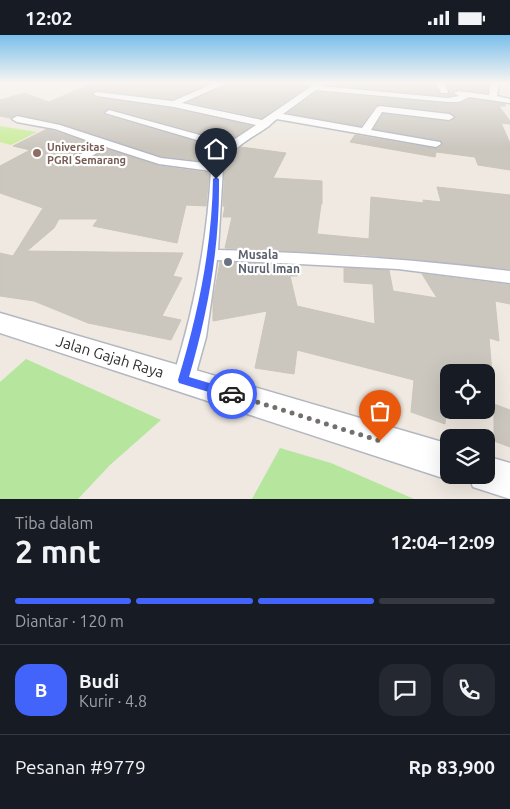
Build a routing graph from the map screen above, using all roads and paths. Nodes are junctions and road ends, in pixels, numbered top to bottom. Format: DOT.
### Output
graph roads {
  1 [pos="178,105"];
  2 [pos="292,105"];
  3 [pos="109,113"];
  4 [pos="449,117"];
  5 [pos="17,119"];
  6 [pos="272,120"];
  7 [pos="425,128"];
  8 [pos="364,132"];
  9 [pos="105,143"];
  10 [pos="436,145"];
  11 [pos="231,147"];
  12 [pos="77,161"];
  13 [pos="217,168"];
  14 [pos="210,255"];
  15 [pos="510,277"];
  16 [pos="0,323"];
  17 [pos="183,380"];
  18 [pos="440,460"];
  19 [pos="495,477"];
  20 [pos="510,481"];
  1 -- 6 [label="street"];
  2 -- 6 [label="street"];
  3 -- 11 [label="street"];
  4 -- 7 [label="street"];
  5 -- 9 [label="street"];
  6 -- 8 [label="street"];
  6 -- 11 [label="street"];
  7 -- 8 [label="street"];
  7 -- 8 [label="street"];
  7 -- 10 [label="street"];
  9 -- 12 [label="street"];
  9 -- 13 [label="street"];
  11 -- 13 [label="street"];
  13 -- 14 [label="street"];
  14 -- 15 [label="street"];
  14 -- 17 [label="street"];
  16 -- 17 [label="main road, Jalan Gajah Raya"];
  17 -- 18 [label="main road, Jalan Gajah Raya"];
  19 -- 20 [label="main road"];
}
